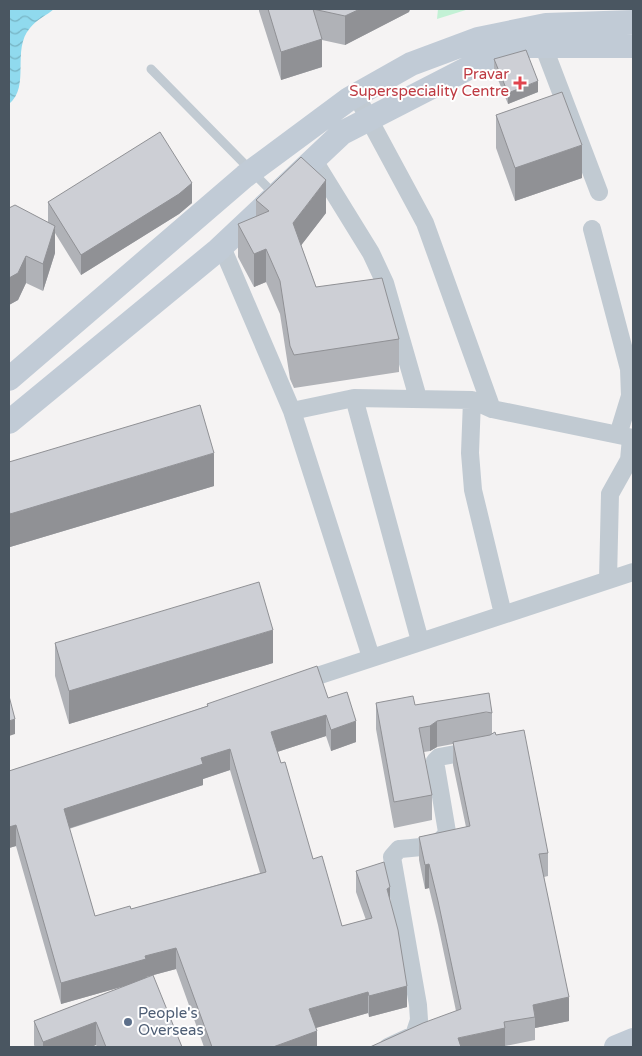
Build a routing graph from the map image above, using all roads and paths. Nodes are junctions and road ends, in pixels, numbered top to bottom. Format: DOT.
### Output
graph roads {
  1 [pos="633,22"];
  2 [pos="543,45"];
  3 [pos="633,46"];
  4 [pos="151,69"];
  5 [pos="356,95"];
  6 [pos="369,118"];
  7 [pos="313,159"];
  8 [pos="251,171"];
  9 [pos="599,192"];
  10 [pos="275,195"];
  11 [pos="592,229"];
  12 [pos="222,247"];
  13 [pos="9,379"];
  14 [pos="354,398"];
  15 [pos="418,398"];
  16 [pos="472,400"];
  17 [pos="492,409"];
  18 [pos="292,411"];
  19 [pos="9,422"];
  20 [pos="628,437"];
  21 [pos="633,572"];
  22 [pos="608,580"];
  23 [pos="503,614"];
  24 [pos="420,641"];
  25 [pos="371,658"];
  26 [pos="288,686"];
  27 [pos="488,748"];
  28 [pos="633,1040"];
  29 [pos="388,1047"];
  30 [pos="616,1047"];
  1 -- 5 [label="street"];
  2 -- 3 [label="street"];
  2 -- 6 [label="street"];
  2 -- 9 [label="street"];
  4 -- 8 [label="lane"];
  5 -- 6 [label="street"];
  5 -- 8 [label="street"];
  6 -- 7 [label="street"];
  6 -- 17 [label="street"];
  7 -- 10 [label="street"];
  7 -- 15 [label="street"];
  8 -- 10 [label="lane"];
  8 -- 13 [label="street"];
  10 -- 12 [label="street"];
  11 -- 20 [label="street"];
  12 -- 18 [label="street"];
  12 -- 19 [label="street"];
  14 -- 15 [label="street"];
  14 -- 18 [label="street"];
  14 -- 24 [label="street"];
  15 -- 16 [label="street"];
  16 -- 17 [label="street"];
  16 -- 23 [label="street"];
  17 -- 20 [label="street"];
  18 -- 25 [label="street"];
  20 -- 22 [label="street"];
  21 -- 22 [label="street"];
  22 -- 23 [label="street"];
  23 -- 24 [label="street"];
  24 -- 25 [label="street"];
  25 -- 26 [label="street"];
  27 -- 29 [label="street"];
  28 -- 30 [label="street"];
}
